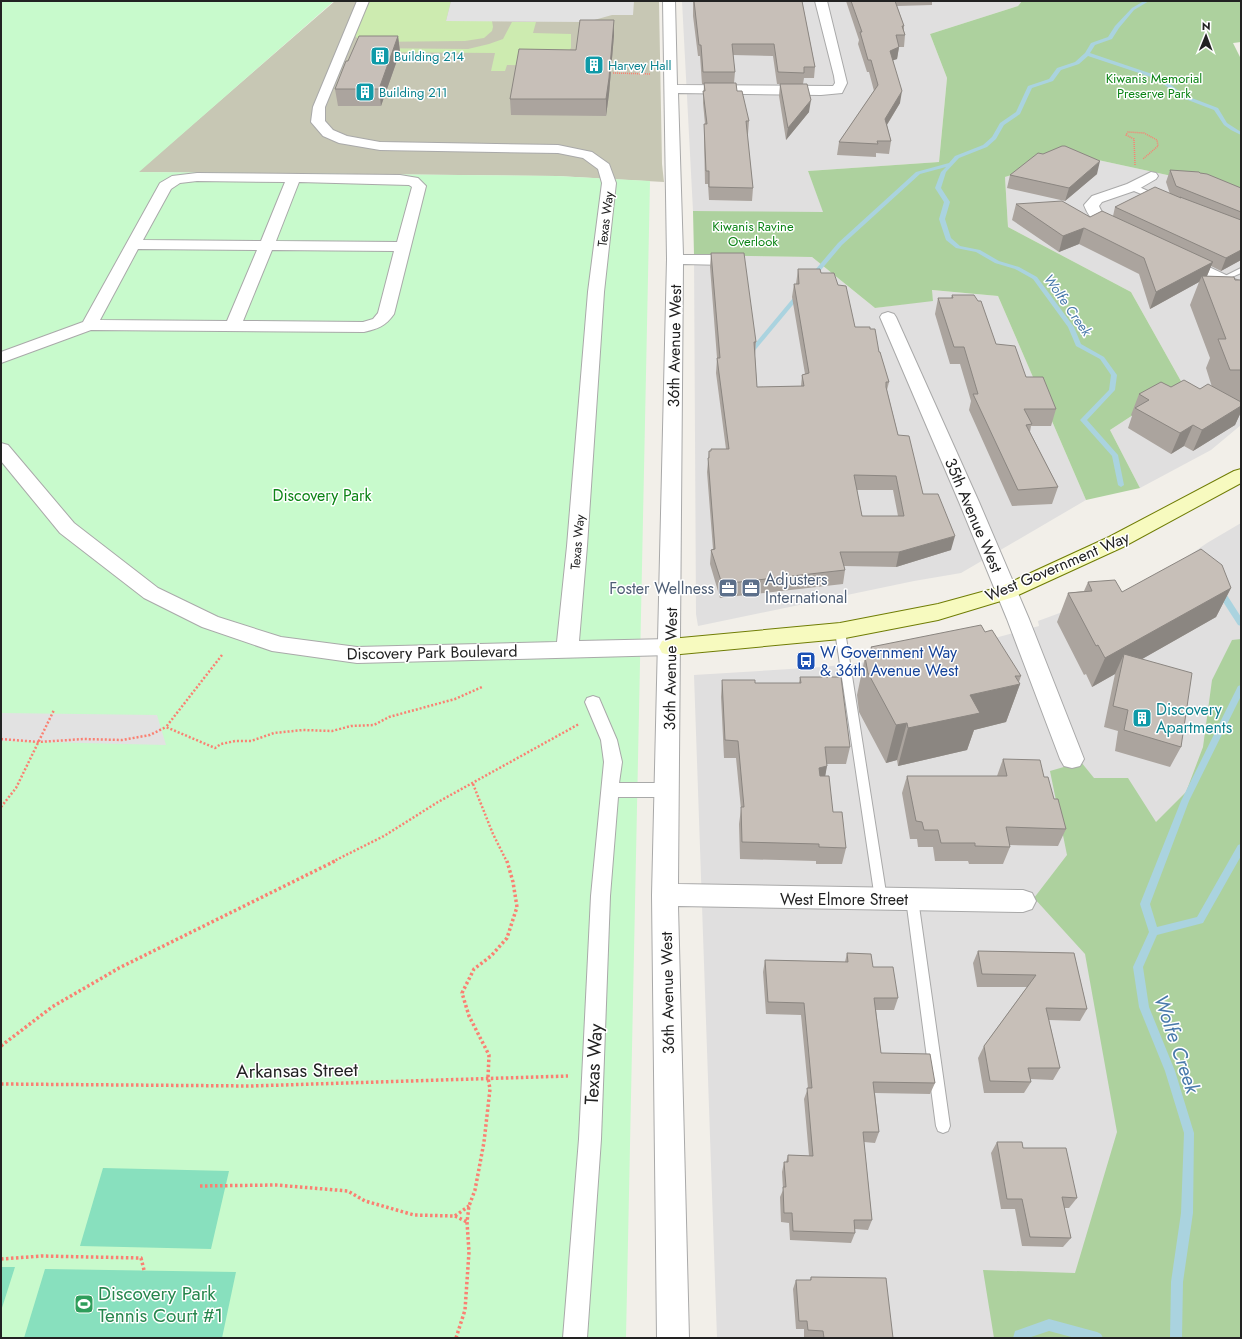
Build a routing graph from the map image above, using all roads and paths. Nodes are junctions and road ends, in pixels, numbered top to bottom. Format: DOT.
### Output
graph roads {
  1 [pos="363,1"];
  2 [pos="669,1"];
  3 [pos="821,1"];
  4 [pos="613,73"];
  5 [pos="640,74"];
  6 [pos="670,89"];
  7 [pos="1135,165"];
  8 [pos="1151,176"];
  9 [pos="294,178"];
  10 [pos="1132,187"];
  11 [pos="1169,202"];
  12 [pos="1130,236"];
  13 [pos="133,244"];
  14 [pos="266,246"];
  15 [pos="403,247"];
  16 [pos="1166,252"];
  17 [pos="675,259"];
  18 [pos="725,260"];
  19 [pos="1241,270"];
  20 [pos="1223,279"];
  21 [pos="1241,288"];
  22 [pos="888,317"];
  23 [pos="89,325"];
  24 [pos="233,326"];
  25 [pos="1,358"];
  26 [pos="1,448"];
  27 [pos="1241,475"];
  28 [pos="1007,592"];
  29 [pos="840,631"];
  30 [pos="670,647"];
  31 [pos="567,650"];
  32 [pos="222,655"];
  33 [pos="482,687"];
  34 [pos="595,707"];
  35 [pos="54,710"];
  36 [pos="166,727"];
  37 [pos="1,739"];
  38 [pos="39,742"];
  39 [pos="1072,759"];
  40 [pos="473,784"];
  41 [pos="610,790"];
  42 [pos="668,790"];
  43 [pos="1,807"];
  44 [pos="665,896"];
  45 [pos="881,899"];
  46 [pos="912,899"];
  47 [pos="1023,901"];
  48 [pos="1,1046"];
  49 [pos="593,1075"];
  50 [pos="488,1078"];
  51 [pos="1,1084"];
  52 [pos="942,1126"];
  53 [pos="200,1186"];
  54 [pos="469,1206"];
  55 [pos="455,1216"];
  56 [pos="467,1222"];
  57 [pos="1,1259"];
  58 [pos="144,1270"];
  59 [pos="456,1338"];
  60 [pos="575,1338"];
  61 [pos="674,1338"];
  1 -- 31 [label="street, Texas Way"];
  2 -- 6 [label="street, 36th Avenue West"];
  3 -- 6 [label="street"];
  4 -- 5 [label="path"];
  6 -- 17 [label="street, 36th Avenue West"];
  7 -- 7 [label="path"];
  7 -- 10 [label="path"];
  8 -- 10 [label="street"];
  9 -- 13 [label="street"];
  9 -- 14 [label="street"];
  9 -- 15 [label="street"];
  10 -- 11 [label="lane"];
  10 -- 12 [label="street"];
  13 -- 14 [label="street"];
  13 -- 23 [label="street"];
  14 -- 15 [label="street"];
  14 -- 24 [label="street"];
  15 -- 24 [label="street"];
  16 -- 20 [label="street"];
  17 -- 18 [label="street"];
  17 -- 30 [label="street, 36th Avenue West"];
  19 -- 20 [label="lane"];
  20 -- 21 [label="street"];
  22 -- 28 [label="street, 35th Avenue West"];
  23 -- 24 [label="street"];
  23 -- 25 [label="street"];
  26 -- 31 [label="street, Discovery Park Boulevard"];
  27 -- 28 [label="main road, West Government Way"];
  28 -- 29 [label="main road, West Government Way"];
  28 -- 39 [label="street, 35th Avenue West"];
  29 -- 30 [label="main road, West Government Way"];
  29 -- 45 [label="lane"];
  30 -- 31 [label="street, Discovery Park Boulevard"];
  30 -- 42 [label="street, 36th Avenue West"];
  32 -- 36 [label="path"];
  33 -- 36 [label="path"];
  34 -- 40 [label="path"];
  34 -- 41 [label="street, Texas Way"];
  35 -- 38 [label="path"];
  36 -- 38 [label="path"];
  37 -- 38 [label="path"];
  38 -- 43 [label="path"];
  40 -- 48 [label="path"];
  40 -- 50 [label="path"];
  41 -- 42 [label="street"];
  41 -- 49 [label="street, Texas Way"];
  42 -- 44 [label="street, 36th Avenue West"];
  44 -- 45 [label="street, West Elmore Street"];
  44 -- 61 [label="street, 36th Avenue West"];
  45 -- 46 [label="street, West Elmore Street"];
  46 -- 47 [label="street, West Elmore Street"];
  46 -- 52 [label="lane"];
  49 -- 50 [label="path, Arkansas Street"];
  49 -- 60 [label="street, Texas Way"];
  50 -- 51 [label="path, Arkansas Street"];
  50 -- 54 [label="path"];
  53 -- 55 [label="path"];
  54 -- 55 [label="path"];
  54 -- 56 [label="path"];
  55 -- 56 [label="path"];
  56 -- 59 [label="path"];
  57 -- 58 [label="path"];
}
